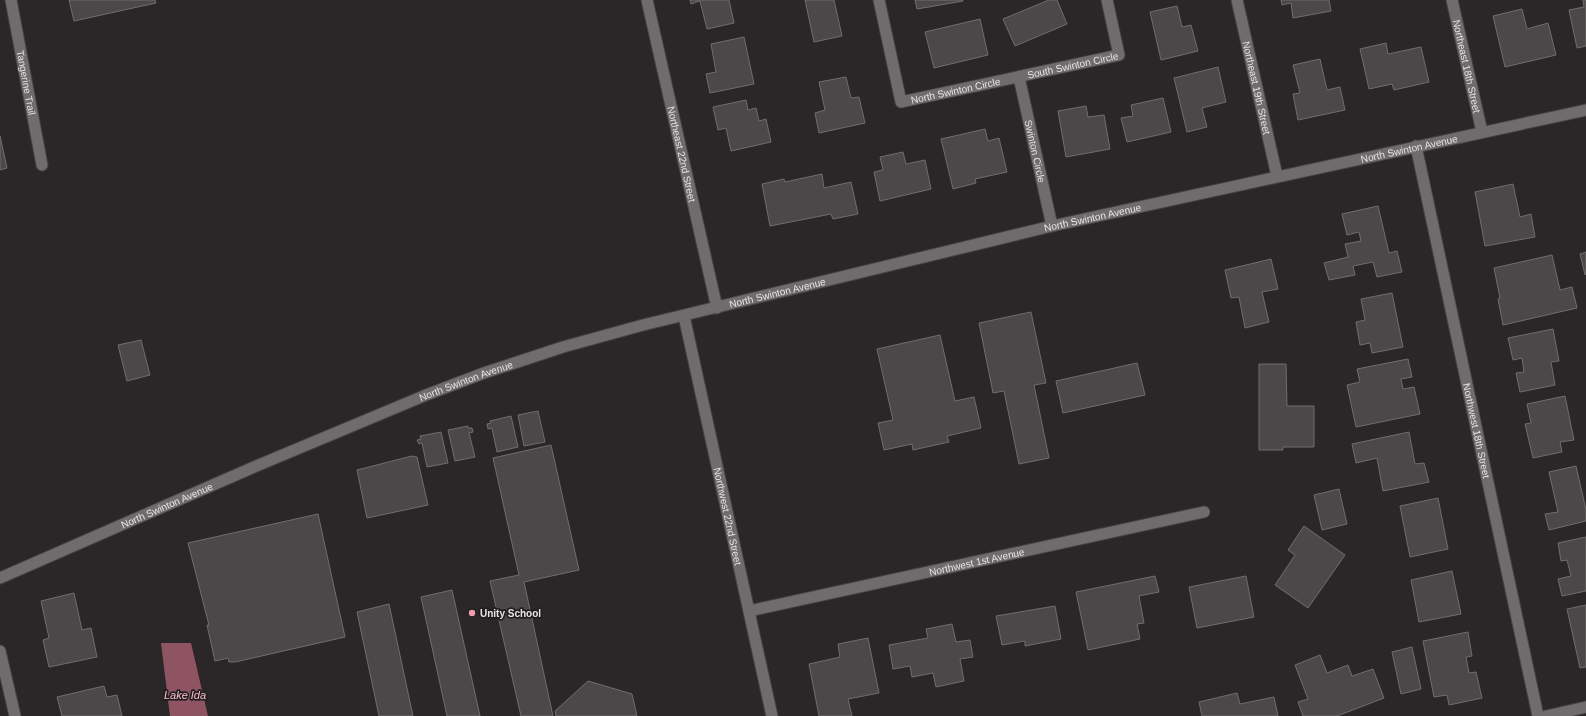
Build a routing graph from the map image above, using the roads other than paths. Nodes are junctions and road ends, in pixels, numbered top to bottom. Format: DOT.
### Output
graph roads {
  1 [pos="11,0"];
  2 [pos="648,0"];
  3 [pos="879,0"];
  4 [pos="1107,0"];
  5 [pos="1237,0"];
  6 [pos="1452,0"];
  7 [pos="1019,76"];
  8 [pos="1586,110"];
  9 [pos="1482,132"];
  10 [pos="1416,146"];
  11 [pos="42,165"];
  12 [pos="1277,176"];
  13 [pos="1052,226"];
  14 [pos="717,308"];
  15 [pos="684,316"];
  16 [pos="1204,512"];
  17 [pos="0,578"];
  18 [pos="749,611"];
  19 [pos="0,651"];
  20 [pos="1586,707"];
  21 [pos="15,716"];
  22 [pos="772,716"];
  23 [pos="1538,716"];
  24 [pos="1546,716"];
  1 -- 11 [label="street, Tangerine Trail"];
  2 -- 14 [label="street, Northeast 22nd Street"];
  3 -- 7 [label="street, North Swinton Circle"];
  4 -- 7 [label="street, South Swinton Circle"];
  5 -- 12 [label="street, Northeast 19th Street"];
  6 -- 9 [label="street, Northeast 18th Street"];
  7 -- 13 [label="street, Swinton Circle"];
  8 -- 9 [label="street, North Swinton Avenue"];
  9 -- 10 [label="street, North Swinton Avenue"];
  10 -- 12 [label="street, North Swinton Avenue"];
  10 -- 23 [label="street, Northwest 18th Street"];
  12 -- 13 [label="street, North Swinton Avenue"];
  13 -- 14 [label="street, North Swinton Avenue"];
  14 -- 15 [label="street, North Swinton Avenue"];
  15 -- 17 [label="street, North Swinton Avenue"];
  15 -- 18 [label="street, Northwest 22nd Street"];
  16 -- 18 [label="street, Northwest 1st Avenue"];
  18 -- 22 [label="street, Northwest 22nd Street"];
  19 -- 21 [label="street"];
  20 -- 24 [label="street"];
}
